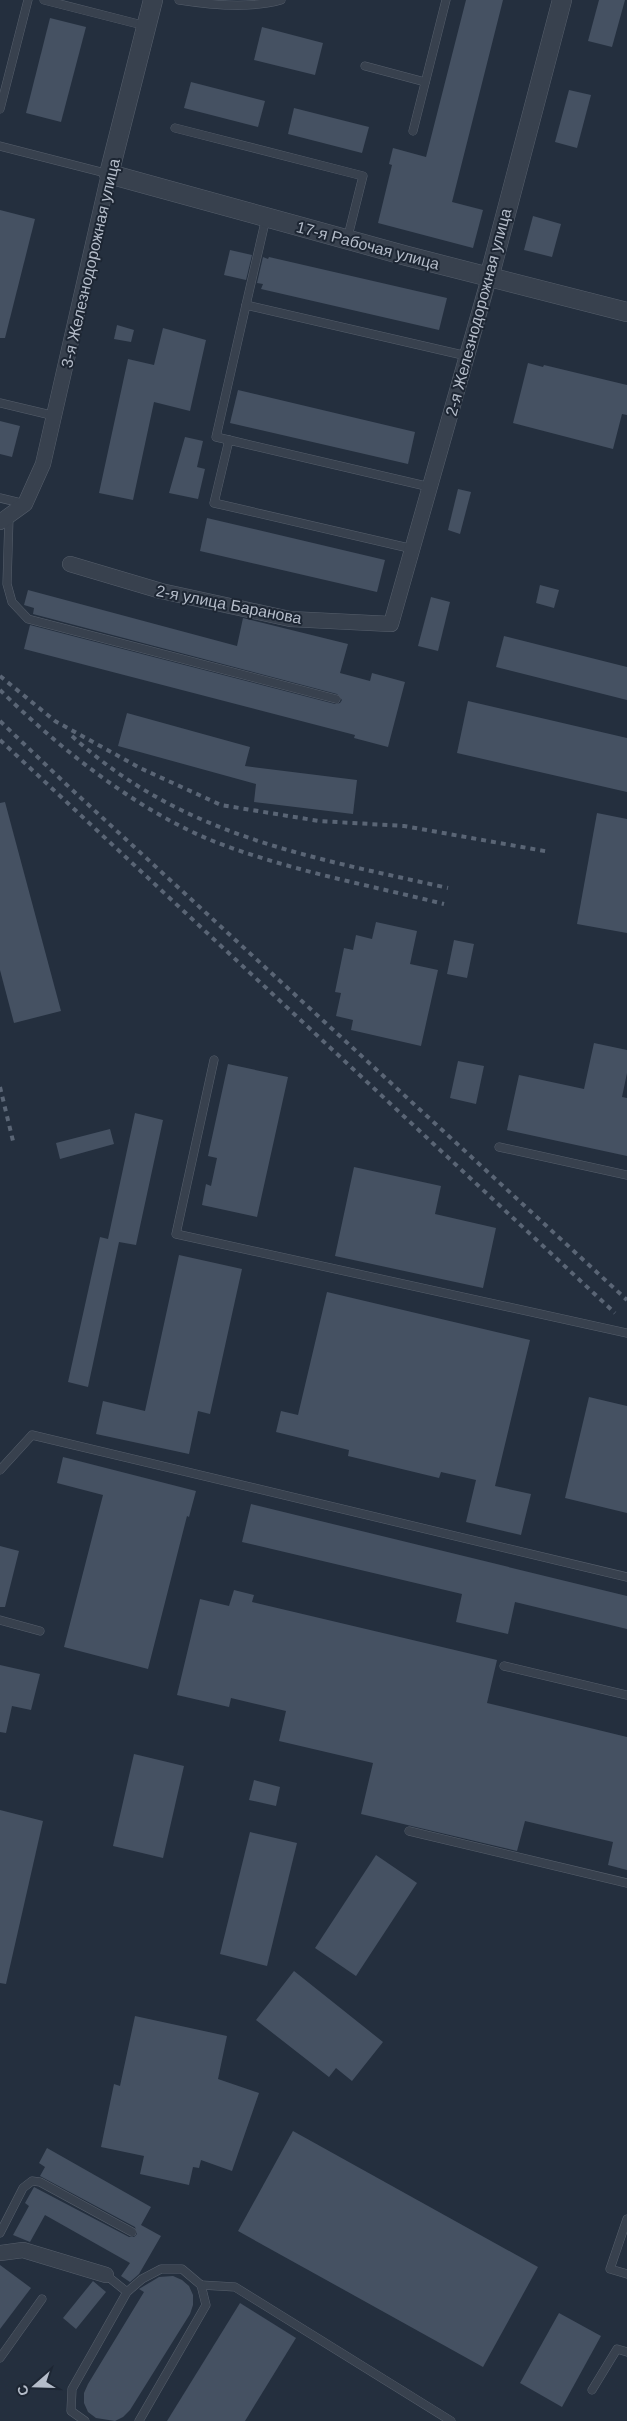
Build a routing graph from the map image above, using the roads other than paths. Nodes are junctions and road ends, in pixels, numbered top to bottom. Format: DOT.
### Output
graph roads {
  1 [pos="28,0"];
  2 [pos="44,0"];
  3 [pos="153,0"];
  4 [pos="179,0"];
  5 [pos="281,0"];
  6 [pos="446,0"];
  7 [pos="562,0"];
  8 [pos="146,26"];
  9 [pos="364,66"];
  10 [pos="425,82"];
  11 [pos="0,109"];
  12 [pos="175,128"];
  13 [pos="413,131"];
  14 [pos="0,146"];
  15 [pos="109,174"];
  16 [pos="266,218"];
  17 [pos="347,240"];
  18 [pos="488,278"];
  19 [pos="246,305"];
  20 [pos="627,312"];
  21 [pos="467,356"];
  22 [pos="0,402"];
  23 [pos="55,416"];
  24 [pos="229,440"];
  25 [pos="430,486"];
  26 [pos="0,498"];
  27 [pos="25,504"];
  28 [pos="5,520"];
  29 [pos="413,549"];
  30 [pos="70,564"];
  31 [pos="392,624"];
  32 [pos="336,699"];
  33 [pos="214,1060"];
  34 [pos="499,1147"];
  35 [pos="627,1175"];
  36 [pos="627,1333"];
  37 [pos="0,1470"];
  38 [pos="627,1577"];
  39 [pos="0,1620"];
  40 [pos="40,1631"];
  41 [pos="504,1666"];
  42 [pos="627,1695"];
  43 [pos="409,1831"];
  44 [pos="627,1883"];
  45 [pos="627,2219"];
  46 [pos="132,2232"];
  47 [pos="0,2233"];
  48 [pos="0,2253"];
  49 [pos="106,2274"];
  50 [pos="627,2274"];
  51 [pos="201,2285"];
  52 [pos="126,2292"];
  53 [pos="42,2300"];
  54 [pos="627,2352"];
  55 [pos="0,2358"];
  56 [pos="592,2390"];
  57 [pos="85,2421"];
  58 [pos="139,2421"];
  59 [pos="451,2421"];
  1 -- 11 [label="lane"];
  2 -- 8 [label="lane"];
  3 -- 8 [label="street, 3-я Железнодорожная улица"];
  4 -- 5 [label="lane"];
  6 -- 10 [label="lane"];
  7 -- 18 [label="street, 2-я Железнодорожная улица"];
  8 -- 15 [label="street, 3-я Железнодорожная улица"];
  9 -- 10 [label="lane"];
  10 -- 13 [label="lane"];
  12 -- 17 [label="lane"];
  14 -- 15 [label="lane"];
  15 -- 16 [label="street, 17-я Рабочая улица"];
  15 -- 23 [label="street, 3-я Железнодорожная улица"];
  16 -- 17 [label="street, 17-я Рабочая улица"];
  16 -- 19 [label="lane"];
  17 -- 18 [label="street, 17-я Рабочая улица"];
  18 -- 20 [label="street, 17-я Рабочая улица"];
  18 -- 21 [label="street, 2-я Железнодорожная улица"];
  19 -- 21 [label="lane"];
  19 -- 24 [label="lane"];
  21 -- 25 [label="street, 2-я Железнодорожная улица"];
  22 -- 23 [label="lane"];
  23 -- 27 [label="street, 3-я Железнодорожная улица"];
  24 -- 25 [label="lane"];
  24 -- 29 [label="lane"];
  25 -- 29 [label="street, 2-я Железнодорожная улица"];
  26 -- 27 [label="lane"];
  27 -- 28 [label="street, 3-я Железнодорожная улица"];
  28 -- 32 [label="lane"];
  29 -- 31 [label="street, 2-я Железнодорожная улица"];
  30 -- 31 [label="street, 2-я улица Баранова"];
  33 -- 36 [label="lane"];
  34 -- 35 [label="lane"];
  37 -- 38 [label="lane"];
  39 -- 40 [label="lane"];
  41 -- 42 [label="lane"];
  43 -- 44 [label="lane"];
  45 -- 50 [label="lane"];
  46 -- 47 [label="lane"];
  48 -- 49 [label="street"];
  49 -- 52 [label="lane"];
  51 -- 52 [label="lane"];
  51 -- 58 [label="lane"];
  51 -- 59 [label="lane"];
  52 -- 57 [label="lane"];
  53 -- 55 [label="lane"];
  54 -- 56 [label="lane"];
}
